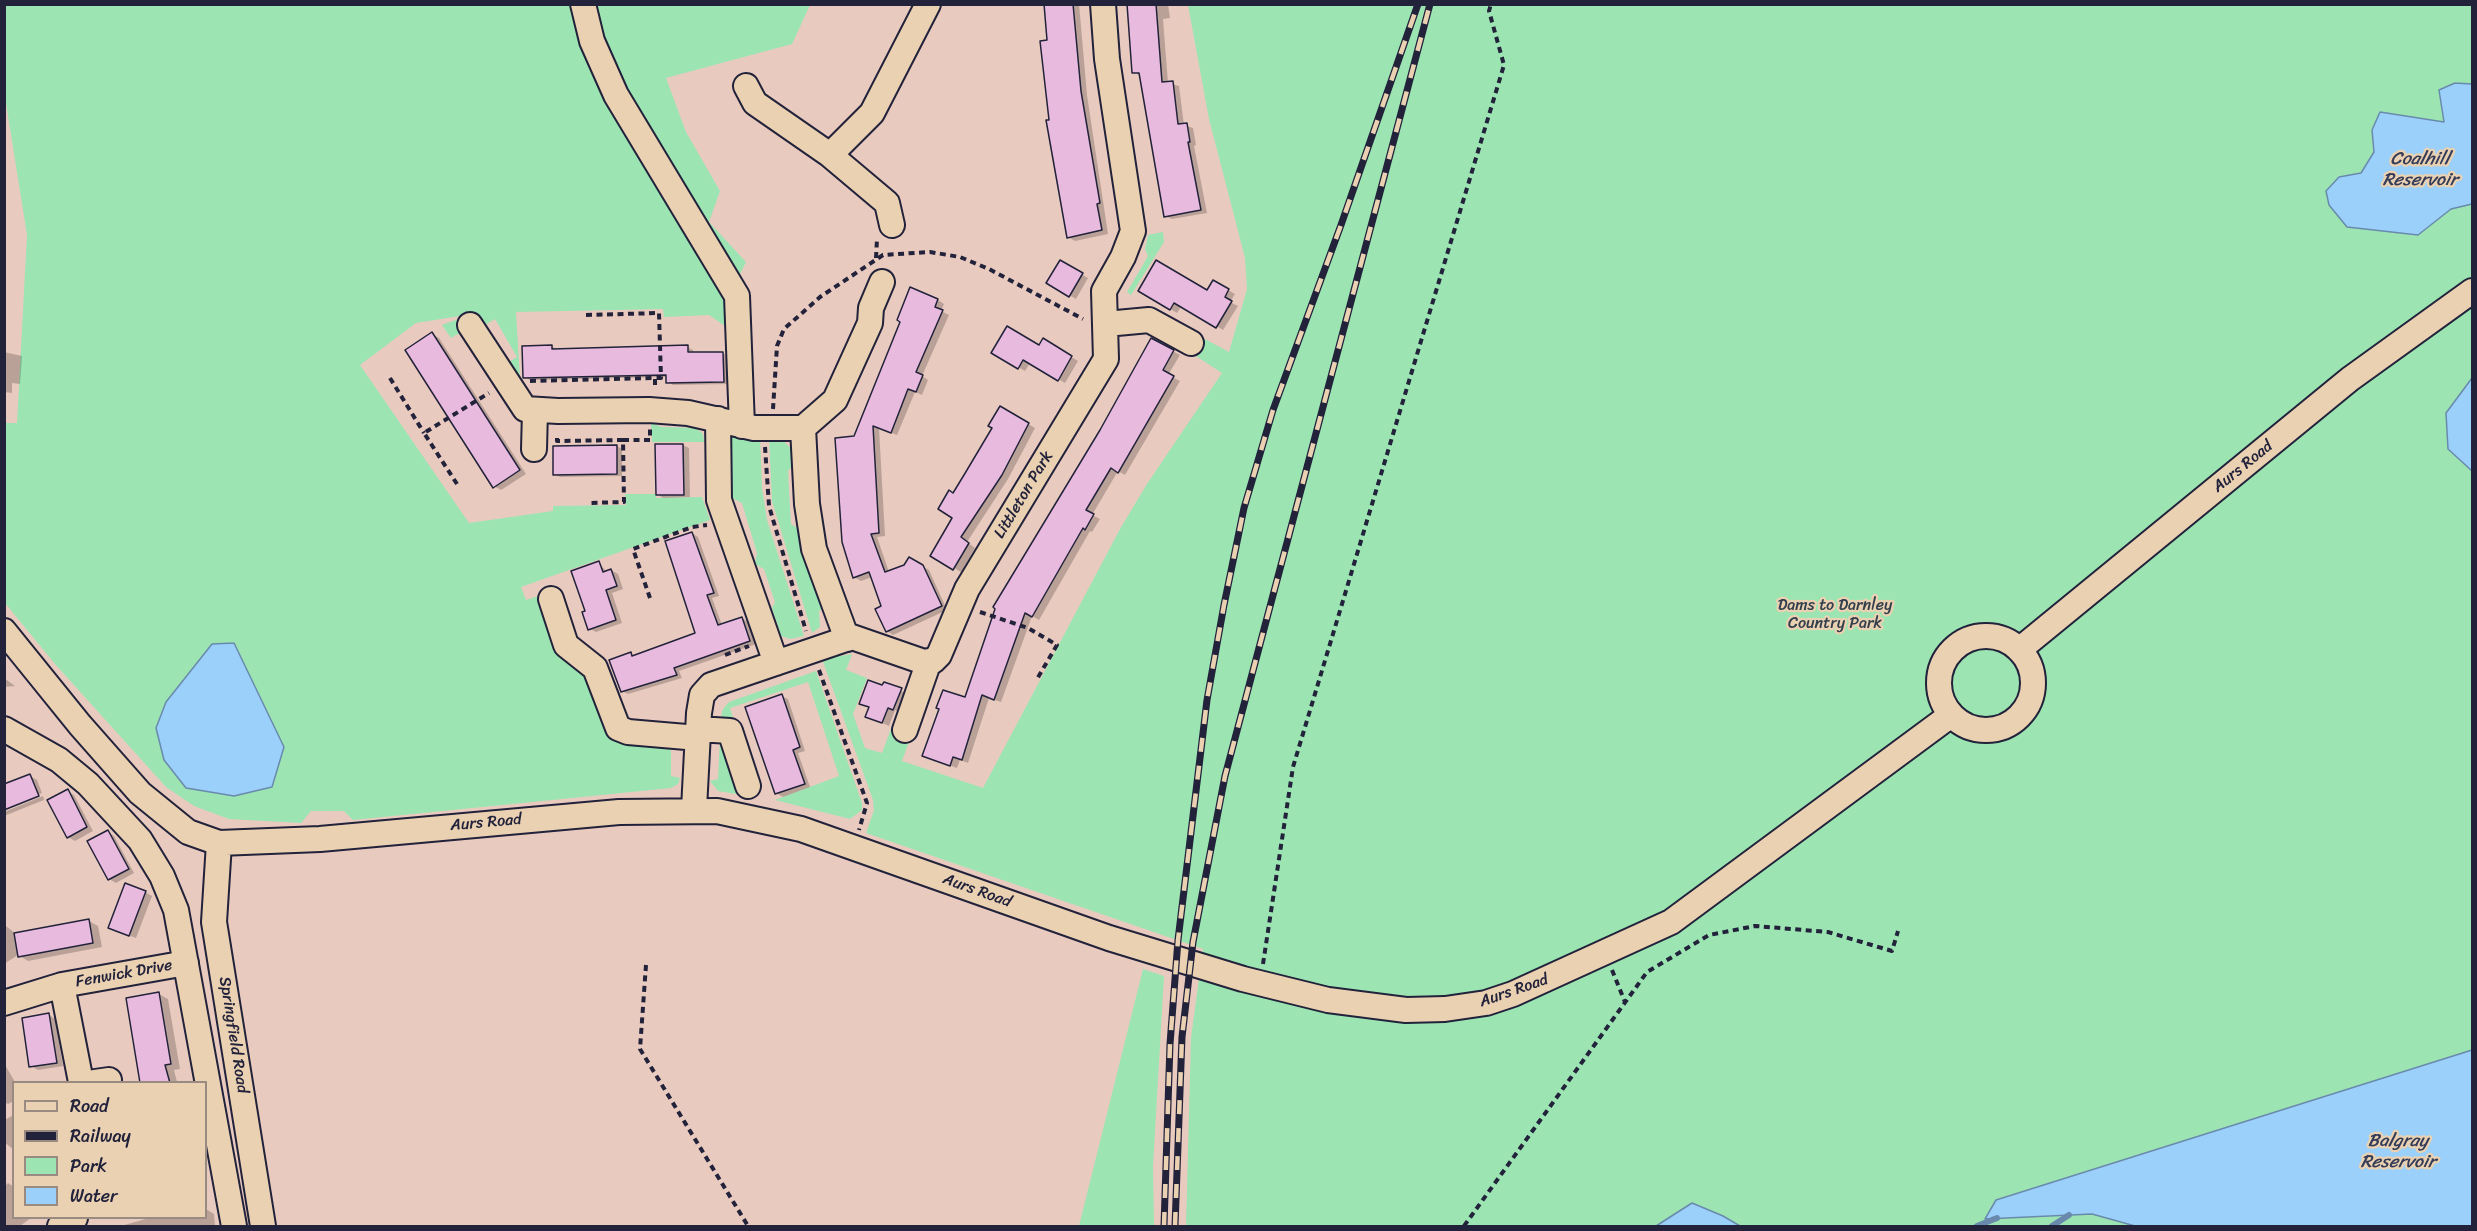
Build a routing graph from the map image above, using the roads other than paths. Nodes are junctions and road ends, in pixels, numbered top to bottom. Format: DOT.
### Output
graph roads {
  1 [pos="583,4"];
  2 [pos="928,4"];
  3 [pos="1103,4"];
  4 [pos="746,86"];
  5 [pos="830,155"];
  6 [pos="892,225"];
  7 [pos="882,282"];
  8 [pos="2472,291"];
  9 [pos="1106,324"];
  10 [pos="470,325"];
  11 [pos="1191,343"];
  12 [pos="547,411"];
  13 [pos="718,419"];
  14 [pos="742,426"];
  15 [pos="803,428"];
  16 [pos="534,449"];
  17 [pos="551,599"];
  18 [pos="4,631"];
  19 [pos="847,639"];
  20 [pos="2019,650"];
  21 [pos="929,661"];
  22 [pos="776,663"];
  23 [pos="1951,715"];
  24 [pos="4,729"];
  25 [pos="906,730"];
  26 [pos="698,733"];
  27 [pos="748,786"];
  28 [pos="694,810"];
  29 [pos="219,843"];
  30 [pos="186,963"];
  31 [pos="62,985"];
  32 [pos="4,1003"];
  33 [pos="81,1081"];
  34 [pos="202,1081"];
  35 [pos="207,1116"];
  36 [pos="214,1167"];
  37 [pos="73,1219"];
  38 [pos="60,1227"];
  39 [pos="234,1227"];
  40 [pos="263,1227"];
  1 -- 14 [label="street"];
  2 -- 5 [label="street"];
  3 -- 9 [label="street, Littleton Park"];
  4 -- 5 [label="street"];
  5 -- 6 [label="street"];
  7 -- 15 [label="street"];
  8 -- 20 [label="street, Aurs Road"];
  9 -- 11 [label="street"];
  9 -- 21 [label="street, Littleton Park"];
  10 -- 12 [label="street"];
  12 -- 13 [label="street"];
  12 -- 16 [label="street"];
  13 -- 14 [label="street"];
  13 -- 22 [label="street"];
  14 -- 15 [label="street"];
  15 -- 19 [label="street"];
  17 -- 26 [label="street"];
  18 -- 29 [label="street, Aurs Road"];
  19 -- 21 [label="street"];
  19 -- 22 [label="street"];
  20 -- 23 [label="street"];
  20 -- 23 [label="street"];
  21 -- 25 [label="street, Littleton Park"];
  22 -- 26 [label="street"];
  23 -- 28 [label="street, Aurs Road"];
  24 -- 30 [label="street"];
  26 -- 27 [label="street"];
  26 -- 28 [label="street"];
  28 -- 29 [label="street, Aurs Road"];
  29 -- 40 [label="street, Springfield Road"];
  30 -- 31 [label="street, Fenwick Drive"];
  30 -- 34 [label="street"];
  31 -- 32 [label="street, Fenwick Drive"];
  31 -- 33 [label="street, Fenwick Drive"];
  35 -- 36 [label="street"];
  36 -- 39 [label="street"];
  37 -- 38 [label="street"];
}
